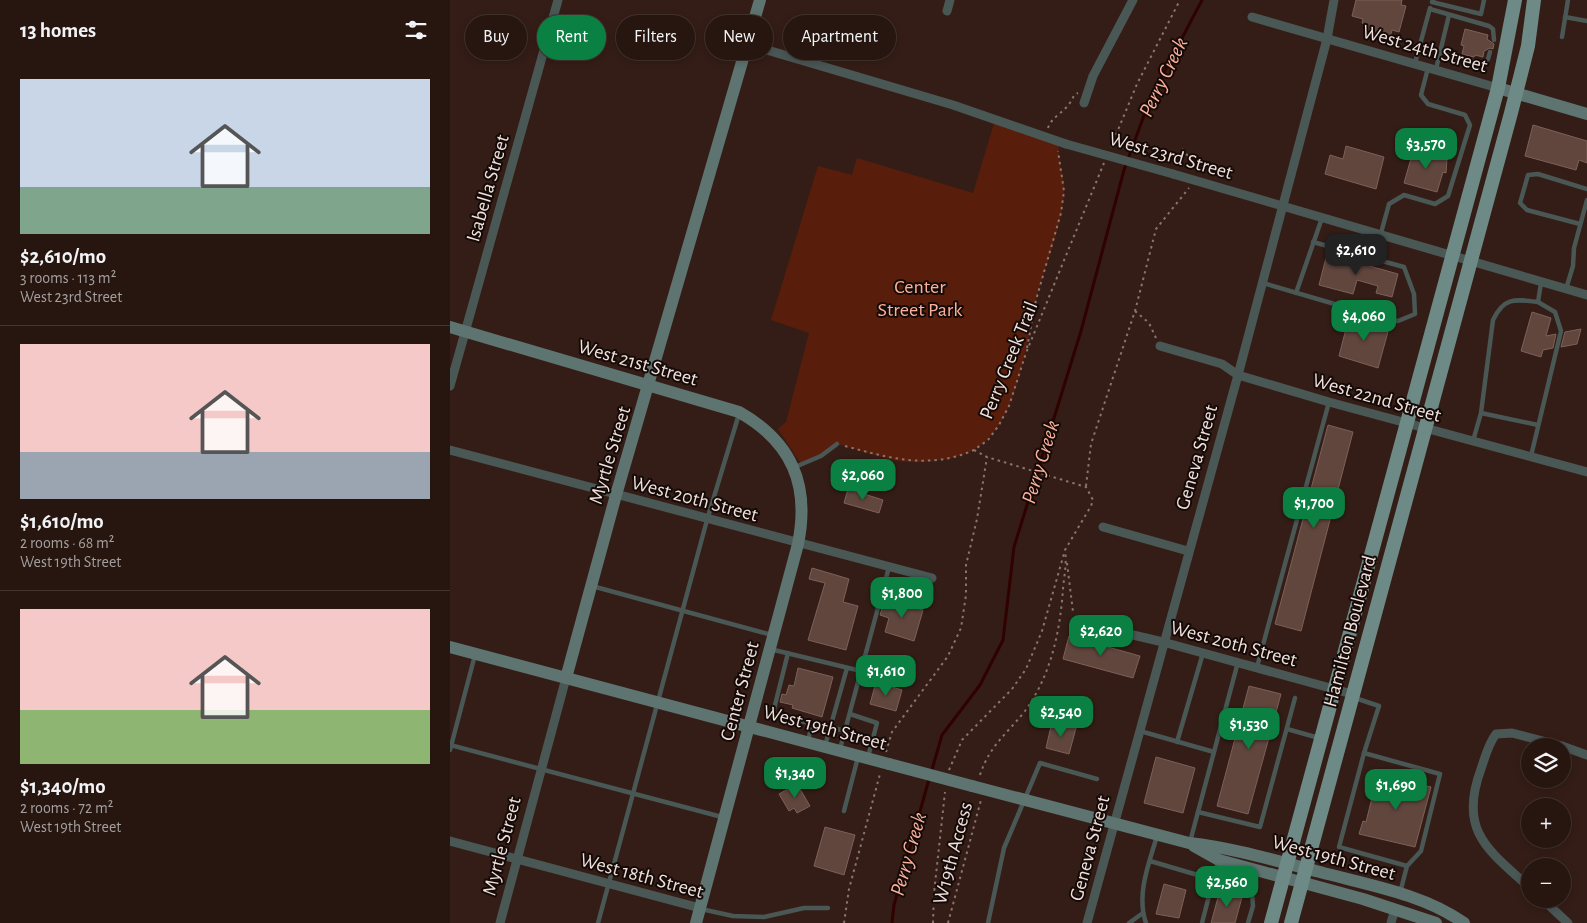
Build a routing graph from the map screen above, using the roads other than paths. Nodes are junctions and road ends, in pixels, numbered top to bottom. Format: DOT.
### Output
graph roads {
  1 [pos="558,0"];
  2 [pos="760,0"];
  3 [pos="950,0"];
  4 [pos="1133,0"];
  5 [pos="1334,0"];
  6 [pos="1484,0"];
  7 [pos="1515,0"];
  8 [pos="1534,0"];
  9 [pos="1568,0"];
  10 [pos="1432,1"];
  11 [pos="1430,9"];
  12 [pos="947,11"];
  13 [pos="756,15"];
  14 [pos="1449,15"];
  15 [pos="1252,17"];
  16 [pos="1565,17"];
  17 [pos="1587,21"];
  18 [pos="1562,37"];
  19 [pos="1327,40"];
  20 [pos="1494,40"];
  21 [pos="773,51"];
  22 [pos="1440,52"];
  23 [pos="1490,52"];
  24 [pos="743,60"];
  25 [pos="1415,64"];
  26 [pos="1432,69"];
  27 [pos="1498,88"];
  28 [pos="1516,94"];
  29 [pos="1084,103"];
  30 [pos="1587,114"];
  31 [pos="1587,189"];
  32 [pos="1587,200"];
  33 [pos="1283,205"];
  34 [pos="1322,218"];
  35 [pos="1580,224"];
  36 [pos="1381,233"];
  37 [pos="1313,242"];
  38 [pos="1452,256"];
  39 [pos="1471,261"];
  40 [pos="1541,282"];
  41 [pos="1261,283"];
  42 [pos="1566,289"];
  43 [pos="1296,293"];
  44 [pos="1587,295"];
  45 [pos="1538,302"];
  46 [pos="450,326"];
  47 [pos="466,331"];
  48 [pos="1160,346"];
  49 [pos="1238,375"];
  50 [pos="649,385"];
  51 [pos="450,386"];
  52 [pos="1329,402"];
  53 [pos="739,412"];
  54 [pos="1481,413"];
  55 [pos="1408,423"];
  56 [pos="1538,425"];
  57 [pos="1426,428"];
  58 [pos="1473,441"];
  59 [pos="837,444"];
  60 [pos="450,450"];
  61 [pos="1530,458"];
  62 [pos="794,467"];
  63 [pos="1587,472"];
  64 [pos="616,495"];
  65 [pos="707,520"];
  66 [pos="1103,527"];
  67 [pos="798,544"];
  68 [pos="1188,551"];
  69 [pos="889,567"];
  70 [pos="932,578"];
  71 [pos="591,586"];
  72 [pos="682,610"];
  73 [pos="1077,622"];
  74 [pos="774,635"];
  75 [pos="1163,642"];
  76 [pos="450,648"];
  77 [pos="770,649"];
  78 [pos="788,653"];
  79 [pos="1203,653"];
  80 [pos="475,654"];
  81 [pos="1238,662"];
  82 [pos="1257,667"];
  83 [pos="847,668"];
  84 [pos="861,672"];
  85 [pos="566,678"];
  86 [pos="1334,689"];
  87 [pos="1352,696"];
  88 [pos="1295,698"];
  89 [pos="657,702"];
  90 [pos="850,714"];
  91 [pos="750,726"];
  92 [pos="830,726"];
  93 [pos="1287,729"];
  94 [pos="845,731"];
  95 [pos="1139,731"];
  96 [pos="1321,738"];
  97 [pos="1528,738"];
  98 [pos="1177,742"];
  99 [pos="807,743"];
  100 [pos="450,747"];
  101 [pos="824,747"];
  102 [pos="1571,750"];
  103 [pos="840,751"];
  104 [pos="1214,752"];
  105 [pos="1364,753"];
  106 [pos="1587,756"];
  107 [pos="863,757"];
  108 [pos="542,769"];
  109 [pos="1097,779"];
  110 [pos="633,793"];
  111 [pos="1023,800"];
  112 [pos="844,811"];
  113 [pos="1198,812"];
  114 [pos="724,817"];
  115 [pos="1114,823"];
  116 [pos="1158,835"];
  117 [pos="450,841"];
  118 [pos="1190,843"];
  119 [pos="517,859"];
  120 [pos="1219,860"];
  121 [pos="1150,861"];
  122 [pos="1287,863"];
  123 [pos="1407,866"];
  124 [pos="1305,868"];
  125 [pos="1283,878"];
  126 [pos="1213,879"];
  127 [pos="1521,880"];
  128 [pos="1301,882"];
  129 [pos="608,884"];
  130 [pos="1340,893"];
  131 [pos="1399,894"];
  132 [pos="700,908"];
  133 [pos="828,908"];
  134 [pos="1552,908"];
  135 [pos="1395,910"];
  136 [pos="1142,913"];
  137 [pos="1460,920"];
  138 [pos="500,923"];
  139 [pos="598,923"];
  140 [pos="696,923"];
  141 [pos="988,923"];
  142 [pos="1087,923"];
  143 [pos="1129,923"];
  144 [pos="1146,923"];
  145 [pos="1202,923"];
  146 [pos="1248,923"];
  147 [pos="1271,923"];
  148 [pos="1291,923"];
  149 [pos="1391,923"];
  150 [pos="1436,923"];
  151 [pos="1568,923"];
  1 -- 47 [label="street, Isabella Street"];
  2 -- 13 [label="main road, Myrtle Street"];
  3 -- 12 [label="street"];
  4 -- 29 [label="street"];
  5 -- 19 [label="street, Geneva Street"];
  6 -- 10 [label="lane"];
  7 -- 27 [label="main road, Hamilton Boulevard"];
  8 -- 28 [label="main road, Hamilton Boulevard"];
  9 -- 16 [label="lane"];
  10 -- 11 [label="lane"];
  11 -- 14 [label="lane"];
  11 -- 25 [label="lane"];
  14 -- 20 [label="lane"];
  14 -- 22 [label="lane"];
  15 -- 19 [label="street, West 24th Street"];
  16 -- 17 [label="lane"];
  16 -- 18 [label="lane"];
  19 -- 25 [label="street, West 24th Street"];
  19 -- 33 [label="street, Geneva Street"];
  21 -- 33 [label="street, West 23rd Street, bridge"];
  22 -- 23 [label="lane"];
  22 -- 26 [label="lane"];
  24 -- 50 [label="main road, Myrtle Street"];
  25 -- 26 [label="street, West 24th Street"];
  26 -- 27 [label="street, West 24th Street"];
  26 -- 36 [label="lane"];
  27 -- 28 [label="main road, West 24th Street"];
  27 -- 38 [label="main road, Hamilton Boulevard"];
  28 -- 30 [label="main road, West 24th Street"];
  28 -- 39 [label="main road, Hamilton Boulevard"];
  31 -- 35 [label="lane"];
  32 -- 35 [label="lane"];
  33 -- 34 [label="street, West 23rd Street"];
  33 -- 41 [label="street, Geneva Street"];
  34 -- 36 [label="street, West 23rd Street"];
  34 -- 37 [label="lane"];
  35 -- 42 [label="lane"];
  36 -- 38 [label="street, West 23rd Street"];
  37 -- 43 [label="lane"];
  37 -- 43 [label="lane"];
  38 -- 39 [label="street, West 23rd Street"];
  38 -- 55 [label="main road, Hamilton Boulevard"];
  39 -- 40 [label="street, West 23rd Street"];
  39 -- 57 [label="main road, Hamilton Boulevard"];
  40 -- 42 [label="street, West 23rd Street"];
  40 -- 45 [label="lane"];
  41 -- 43 [label="lane"];
  41 -- 49 [label="street, Geneva Street"];
  42 -- 44 [label="street, West 23rd Street"];
  45 -- 54 [label="lane"];
  45 -- 56 [label="lane"];
  46 -- 47 [label="main road, West 21st Street"];
  47 -- 50 [label="main road, West 21st Street"];
  47 -- 51 [label="street, Isabella Street"];
  48 -- 49 [label="street, West 22nd Street"];
  49 -- 52 [label="street, West 22nd Street"];
  49 -- 68 [label="street, Geneva Street"];
  50 -- 53 [label="main road, West 21st Street"];
  50 -- 64 [label="main road, Myrtle Street"];
  52 -- 55 [label="street, West 22nd Street"];
  52 -- 82 [label="lane"];
  53 -- 62 [label="main road, West 21st Street"];
  53 -- 65 [label="lane"];
  54 -- 56 [label="lane"];
  54 -- 58 [label="lane"];
  55 -- 57 [label="street, West 22nd Street"];
  55 -- 86 [label="main road, Hamilton Boulevard"];
  56 -- 61 [label="lane"];
  57 -- 58 [label="street, West 22nd Street"];
  57 -- 87 [label="main road, Hamilton Boulevard"];
  58 -- 61 [label="street, West 22nd Street"];
  59 -- 62 [label="lane"];
  60 -- 64 [label="street, West 20th Street"];
  61 -- 63 [label="street, West 22nd Street"];
  62 -- 67 [label="main road, Center Street"];
  64 -- 65 [label="street, West 20th Street"];
  64 -- 71 [label="main road, Myrtle Street"];
  65 -- 67 [label="street, West 20th Street"];
  65 -- 72 [label="lane"];
  66 -- 68 [label="street"];
  67 -- 69 [label="street, West 20th Street"];
  67 -- 74 [label="main road, Center Street"];
  68 -- 75 [label="street, Geneva Street"];
  69 -- 70 [label="street, West 20th Street"];
  69 -- 84 [label="lane"];
  71 -- 72 [label="lane"];
  71 -- 85 [label="main road, Myrtle Street"];
  72 -- 74 [label="lane"];
  72 -- 89 [label="lane"];
  73 -- 75 [label="street, West 20th Street"];
  74 -- 77 [label="main road, Center Street"];
  75 -- 79 [label="street, West 20th Street"];
  75 -- 95 [label="street, Geneva Street"];
  76 -- 80 [label="main road, West 19th Street"];
  77 -- 78 [label="lane"];
  77 -- 91 [label="main road, Center Street"];
  78 -- 83 [label="lane"];
  78 -- 99 [label="lane"];
  79 -- 81 [label="street, West 20th Street"];
  79 -- 98 [label="lane"];
  80 -- 85 [label="main road, West 19th Street"];
  80 -- 100 [label="lane"];
  81 -- 82 [label="street, West 20th Street"];
  81 -- 104 [label="lane"];
  82 -- 86 [label="street, West 20th Street"];
  83 -- 84 [label="lane"];
  83 -- 92 [label="lane"];
  84 -- 90 [label="lane"];
  85 -- 89 [label="main road, West 19th Street"];
  85 -- 108 [label="street, Myrtle Street"];
  86 -- 87 [label="street, West 20th Street"];
  86 -- 96 [label="main road, Hamilton Boulevard"];
  87 -- 105 [label="lane"];
  87 -- 124 [label="main road, Hamilton Boulevard"];
  88 -- 93 [label="lane"];
  89 -- 91 [label="main road, West 19th Street"];
  89 -- 110 [label="lane"];
  90 -- 94 [label="lane"];
  90 -- 107 [label="lane"];
  91 -- 99 [label="main road, West 19th Street"];
  91 -- 114 [label="main road, Center Street"];
  92 -- 94 [label="lane"];
  92 -- 101 [label="lane"];
  93 -- 96 [label="lane"];
  93 -- 113 [label="lane"];
  94 -- 103 [label="lane"];
  95 -- 98 [label="lane"];
  95 -- 115 [label="street, Geneva Street"];
  96 -- 122 [label="main road, Hamilton Boulevard"];
  97 -- 127 [label="street"];
  98 -- 104 [label="lane"];
  99 -- 101 [label="main road, West 19th Street"];
  100 -- 108 [label="lane"];
  101 -- 103 [label="main road, West 19th Street"];
  102 -- 106 [label="street"];
  103 -- 107 [label="main road, West 19th Street"];
  104 -- 113 [label="lane"];
  105 -- 123 [label="lane"];
  105 -- 123 [label="lane"];
  107 -- 111 [label="main road, West 19th Street, bridge"];
  107 -- 112 [label="lane"];
  108 -- 110 [label="lane"];
  108 -- 119 [label="street, Myrtle Street"];
  109 -- 111 [label="lane"];
  110 -- 114 [label="lane"];
  110 -- 129 [label="lane"];
  111 -- 115 [label="main road, West 19th Street"];
  111 -- 141 [label="lane"];
  113 -- 118 [label="lane"];
  114 -- 132 [label="main road, Center Street"];
  115 -- 116 [label="main road, West 19th Street"];
  115 -- 142 [label="street, Geneva Street"];
  116 -- 118 [label="main road, West 19th Street"];
  116 -- 121 [label="lane"];
  117 -- 119 [label="street, West 18th Street"];
  118 -- 120 [label="main road, West 19th Street"];
  118 -- 122 [label="main road, West 19th Street"];
  119 -- 129 [label="street, West 18th Street"];
  119 -- 138 [label="street, Myrtle Street"];
  120 -- 125 [label="main road, West 19th Street"];
  120 -- 126 [label="lane"];
  121 -- 126 [label="lane"];
  121 -- 136 [label="lane"];
  122 -- 124 [label="main road, West 19th Street"];
  122 -- 125 [label="main road, Hamilton Boulevard"];
  123 -- 131 [label="lane"];
  124 -- 128 [label="main road, Hamilton Boulevard"];
  124 -- 131 [label="main road, West 19th Street"];
  125 -- 128 [label="main road, West 19th Street"];
  125 -- 147 [label="main road, Hamilton Boulevard"];
  126 -- 145 [label="lane"];
  126 -- 146 [label="lane"];
  128 -- 130 [label="main road, West 19th Street"];
  128 -- 148 [label="main road, Hamilton Boulevard"];
  129 -- 132 [label="street, West 18th Street"];
  129 -- 139 [label="lane"];
  130 -- 131 [label="main road"];
  130 -- 135 [label="main road, West 19th Street"];
  131 -- 137 [label="main road, West 19th Street"];
  132 -- 133 [label="lane, West 18th Street"];
  132 -- 140 [label="main road, Center Street"];
  134 -- 151 [label="street"];
  135 -- 137 [label="main road"];
  135 -- 149 [label="street"];
  135 -- 150 [label="main road, West 19th Street"];
  136 -- 143 [label="lane"];
  136 -- 144 [label="lane"];
}
